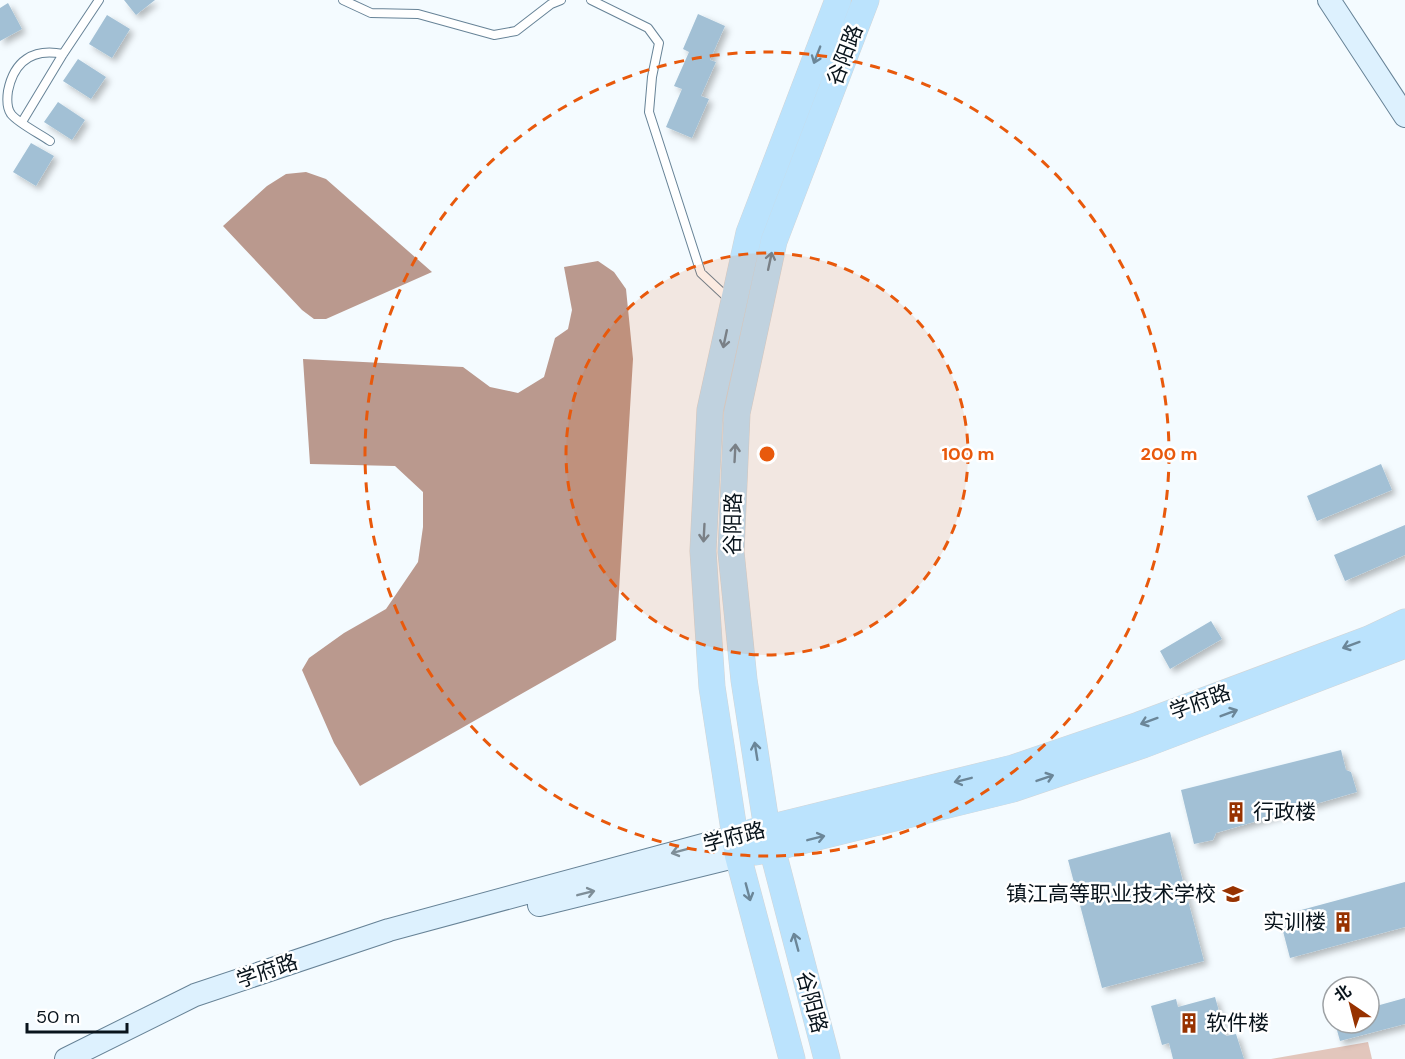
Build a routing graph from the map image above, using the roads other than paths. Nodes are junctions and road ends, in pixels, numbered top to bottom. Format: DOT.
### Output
graph roads {
  1 [pos="99,0"];
  2 [pos="343,0"];
  3 [pos="561,0"];
  4 [pos="591,0"];
  5 [pos="838,0"];
  6 [pos="866,0"];
  7 [pos="1329,0"];
  8 [pos="1347,0"];
  9 [pos="63,54"];
  10 [pos="1405,87"];
  11 [pos="1405,116"];
  12 [pos="22,122"];
  13 [pos="50,141"];
  14 [pos="733,304"];
  15 [pos="1405,622"];
  16 [pos="1405,645"];
  17 [pos="769,839"];
  18 [pos="737,846"];
  19 [pos="66,1059"];
  20 [pos="94,1059"];
  21 [pos="792,1059"];
  22 [pos="827,1059"];
  1 -- 9 [label="lane"];
  2 -- 3 [label="lane"];
  4 -- 14 [label="lane"];
  5 -- 14 [label="main road, 谷阳路, one-way"];
  17 -- 6 [label="main road, 谷阳路, one-way"];
  7 -- 11 [label="main road"];
  8 -- 10 [label="main road"];
  9 -- 12 [label="lane"];
  9 -- 12 [label="lane"];
  12 -- 13 [label="lane"];
  14 -- 18 [label="main road, 谷阳路, one-way"];
  15 -- 17 [label="main road, 学府路, one-way"];
  17 -- 16 [label="main road, 学府路, one-way"];
  17 -- 18 [label="main road, 学府路"];
  22 -- 17 [label="main road, 谷阳路, one-way"];
  18 -- 19 [label="main road, 学府路, one-way"];
  20 -- 18 [label="main road, 学府路, one-way"];
  18 -- 21 [label="main road, 谷阳路, one-way"];
}
